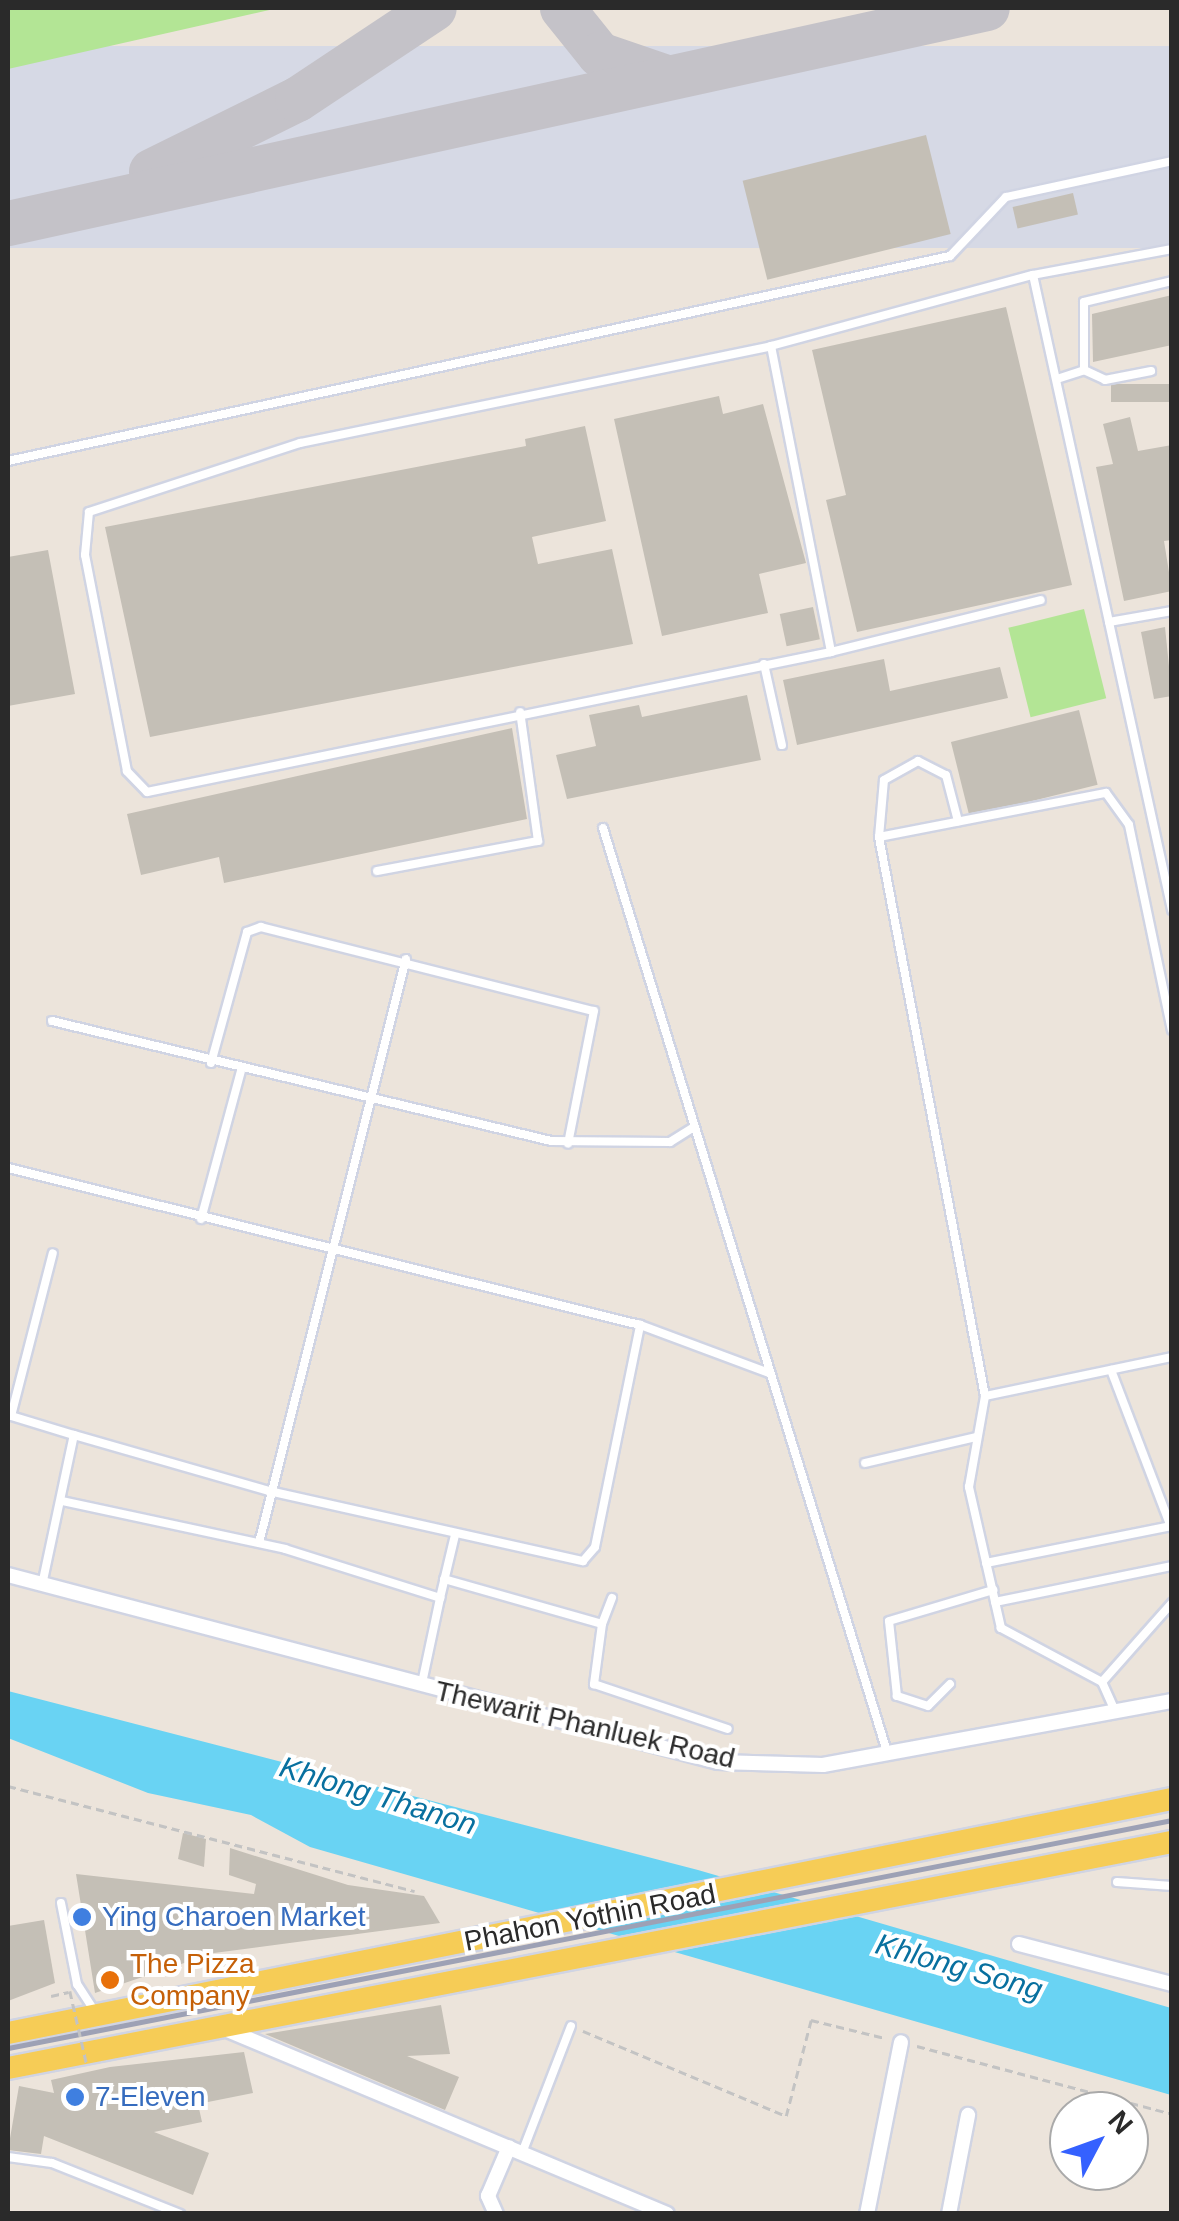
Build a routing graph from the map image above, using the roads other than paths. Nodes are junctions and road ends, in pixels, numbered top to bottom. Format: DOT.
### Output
graph roads {
  1 [pos="1172,161"];
  2 [pos="1172,249"];
  3 [pos="1034,275"];
  4 [pos="1172,281"];
  5 [pos="771,346"];
  6 [pos="1084,370"];
  7 [pos="1151,371"];
  8 [pos="1057,379"];
  9 [pos="8,461"];
  10 [pos="1041,600"];
  11 [pos="1172,611"];
  12 [pos="1109,622"];
  13 [pos="832,652"];
  14 [pos="764,664"];
  15 [pos="520,712"];
  16 [pos="782,746"];
  17 [pos="958,821"];
  18 [pos="604,828"];
  19 [pos="878,837"];
  20 [pos="377,871"];
  21 [pos="1172,910"];
  22 [pos="406,959"];
  23 [pos="52,1021"];
  24 [pos="1172,1030"];
  25 [pos="211,1063"];
  26 [pos="242,1071"];
  27 [pos="368,1104"];
  28 [pos="694,1127"];
  29 [pos="568,1142"];
  30 [pos="8,1168"];
  31 [pos="201,1218"];
  32 [pos="328,1248"];
  33 [pos="53,1253"];
  34 [pos="640,1325"];
  35 [pos="1172,1356"];
  36 [pos="1111,1370"];
  37 [pos="769,1373"];
  38 [pos="985,1396"];
  39 [pos="9,1416"];
  40 [pos="74,1435"];
  41 [pos="976,1437"];
  42 [pos="865,1463"];
  43 [pos="269,1491"];
  44 [pos="62,1500"];
  45 [pos="1171,1528"];
  46 [pos="455,1535"];
  47 [pos="258,1543"];
  48 [pos="986,1563"];
  49 [pos="1172,1566"];
  50 [pos="8,1575"];
  51 [pos="444,1579"];
  52 [pos="42,1585"];
  53 [pos="992,1590"];
  54 [pos="440,1598"];
  55 [pos="612,1598"];
  56 [pos="995,1602"];
  57 [pos="1172,1603"];
  58 [pos="602,1624"];
  59 [pos="1102,1682"];
  60 [pos="950,1684"];
  61 [pos="420,1687"];
  62 [pos="1172,1701"];
  63 [pos="1115,1711"];
  64 [pos="728,1729"];
  65 [pos="886,1752"];
  66 [pos="1172,1799"];
  67 [pos="1172,1842"];
  68 [pos="1117,1882"];
  69 [pos="1172,1886"];
  70 [pos="61,1902"];
  71 [pos="1018,1944"];
  72 [pos="1172,1984"];
  73 [pos="98,2016"];
  74 [pos="570,2026"];
  75 [pos="224,2028"];
  76 [pos="8,2033"];
  77 [pos="901,2042"];
  78 [pos="8,2069"];
  79 [pos="968,2115"];
  80 [pos="516,2150"];
  81 [pos="8,2157"];
  82 [pos="180,2214"];
  83 [pos="496,2214"];
  84 [pos="667,2214"];
  85 [pos="867,2214"];
  86 [pos="949,2214"];
  1 -- 9 [label="lane"];
  2 -- 3 [label="lane"];
  3 -- 5 [label="lane"];
  3 -- 8 [label="lane"];
  4 -- 6 [label="lane"];
  5 -- 13 [label="lane"];
  5 -- 15 [label="lane"];
  6 -- 7 [label="lane"];
  6 -- 8 [label="lane"];
  8 -- 12 [label="lane"];
  10 -- 13 [label="lane"];
  11 -- 12 [label="lane"];
  12 -- 21 [label="lane"];
  13 -- 14 [label="lane"];
  14 -- 15 [label="lane"];
  14 -- 16 [label="lane"];
  15 -- 20 [label="lane"];
  17 -- 19 [label="lane"];
  17 -- 19 [label="lane"];
  17 -- 24 [label="lane"];
  18 -- 28 [label="lane"];
  19 -- 38 [label="lane"];
  22 -- 25 [label="lane"];
  22 -- 27 [label="lane"];
  22 -- 29 [label="lane"];
  23 -- 25 [label="lane"];
  25 -- 26 [label="lane"];
  26 -- 27 [label="lane"];
  26 -- 31 [label="lane"];
  27 -- 29 [label="lane"];
  27 -- 32 [label="lane"];
  28 -- 29 [label="lane"];
  28 -- 37 [label="lane"];
  30 -- 31 [label="lane"];
  31 -- 32 [label="lane"];
  32 -- 34 [label="lane"];
  32 -- 43 [label="lane"];
  33 -- 39 [label="lane"];
  34 -- 37 [label="lane"];
  34 -- 46 [label="lane"];
  35 -- 36 [label="lane"];
  36 -- 38 [label="lane"];
  36 -- 45 [label="lane"];
  37 -- 65 [label="lane"];
  38 -- 41 [label="lane"];
  39 -- 40 [label="lane"];
  40 -- 43 [label="lane"];
  40 -- 44 [label="lane"];
  41 -- 42 [label="lane"];
  41 -- 48 [label="lane"];
  43 -- 46 [label="lane"];
  43 -- 47 [label="lane"];
  44 -- 47 [label="lane"];
  44 -- 52 [label="lane"];
  45 -- 48 [label="lane"];
  46 -- 51 [label="lane"];
  47 -- 54 [label="lane"];
  48 -- 53 [label="lane"];
  49 -- 56 [label="lane"];
  50 -- 52 [label="street, Thewarit Phanluek Road"];
  51 -- 54 [label="lane"];
  51 -- 58 [label="lane"];
  52 -- 61 [label="street, Thewarit Phanluek Road"];
  53 -- 56 [label="lane"];
  53 -- 60 [label="lane"];
  54 -- 61 [label="lane"];
  55 -- 58 [label="lane"];
  56 -- 59 [label="lane"];
  57 -- 59 [label="lane"];
  58 -- 64 [label="lane"];
  59 -- 63 [label="lane"];
  61 -- 65 [label="street, Thewarit Phanluek Road"];
  62 -- 63 [label="street, Thewarit Phanluek Road"];
  63 -- 65 [label="street, Thewarit Phanluek Road"];
  66 -- 73 [label="main road, Phahon Yothin Road"];
  67 -- 75 [label="main road, Phahon Yothin Road"];
  68 -- 69 [label="lane"];
  70 -- 73 [label="lane"];
  71 -- 72 [label="street"];
  73 -- 76 [label="main road, Phahon Yothin Road"];
  74 -- 80 [label="lane"];
  75 -- 78 [label="main road, Phahon Yothin Road"];
  75 -- 80 [label="street"];
  77 -- 85 [label="street"];
  79 -- 86 [label="street"];
  80 -- 83 [label="street"];
  80 -- 84 [label="street"];
  81 -- 82 [label="lane"];
}
